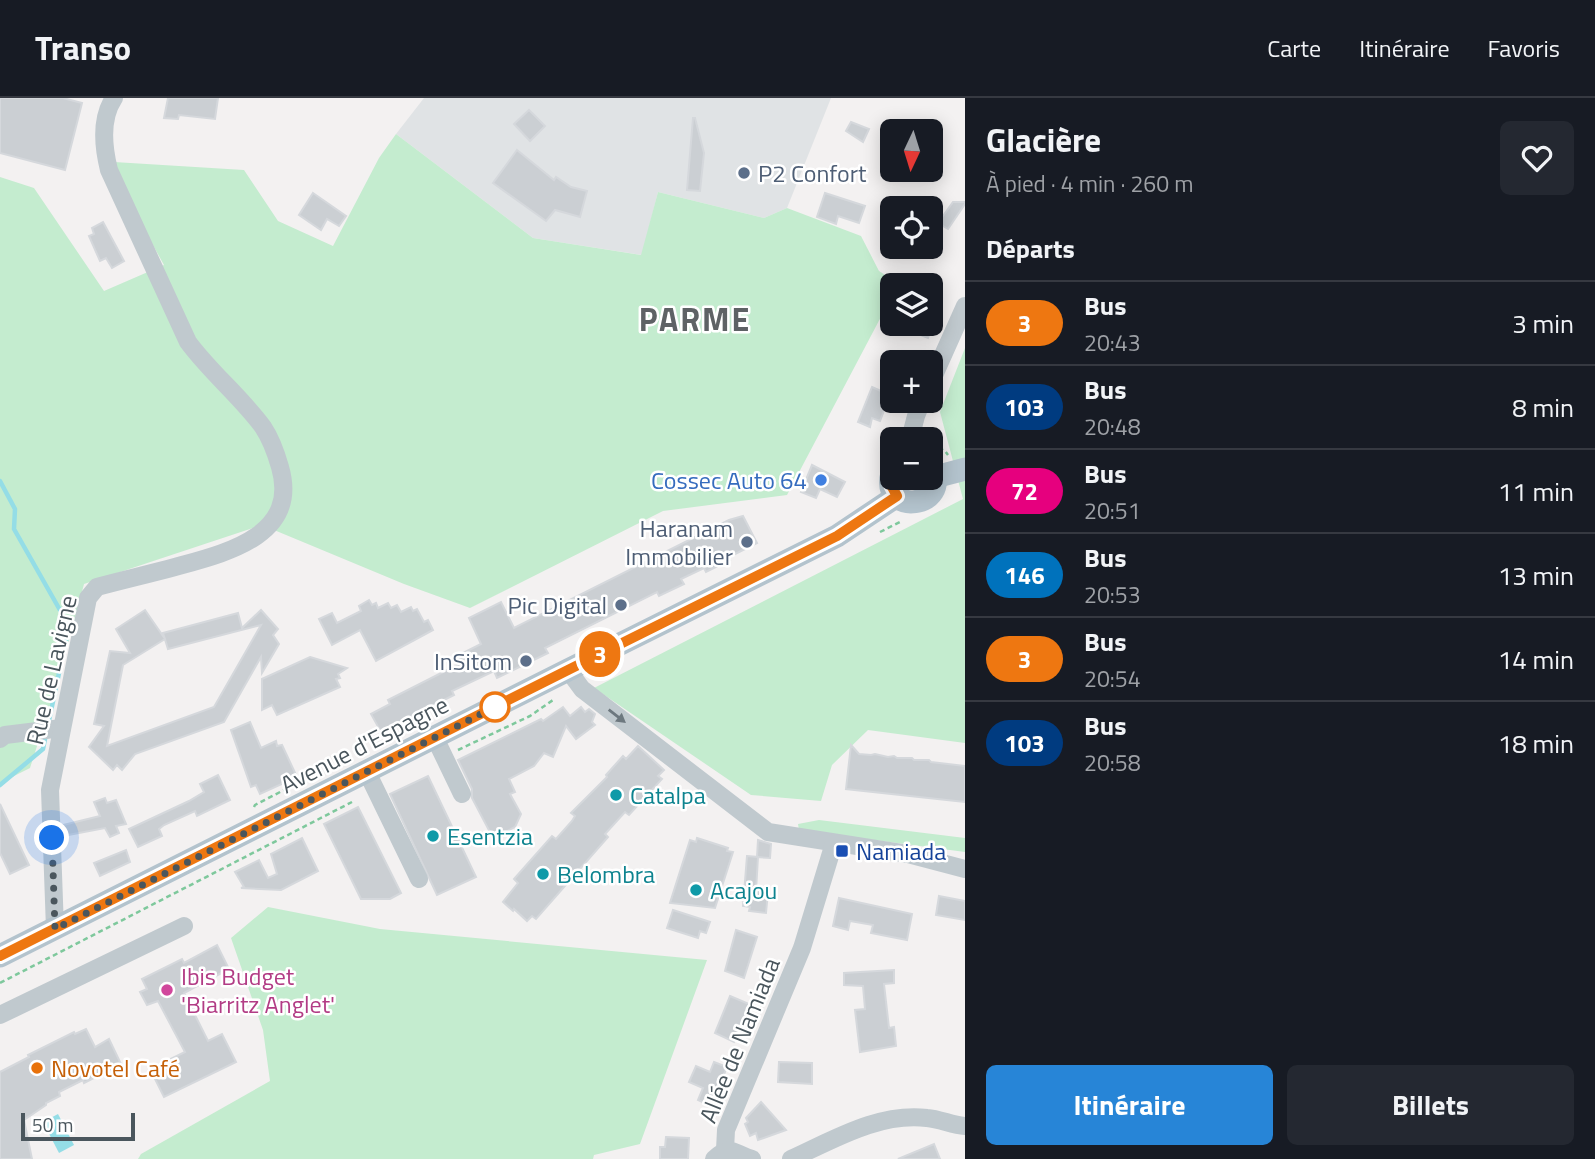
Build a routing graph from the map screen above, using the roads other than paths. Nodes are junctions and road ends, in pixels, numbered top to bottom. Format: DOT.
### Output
graph roads {
  1 [pos="114,98"];
  2 [pos="965,306"];
  3 [pos="943,355"];
  4 [pos="945,468"];
  5 [pos="894,490"];
  6 [pos="897,496"];
  7 [pos="568,670"];
  8 [pos="55,729"];
  9 [pos="0,738"];
  10 [pos="440,747"];
  11 [pos="371,779"];
  12 [pos="463,794"];
  13 [pos="834,842"];
  14 [pos="965,869"];
  15 [pos="419,879"];
  16 [pos="184,926"];
  17 [pos="55,929"];
  18 [pos="0,956"];
  19 [pos="0,1015"];
  20 [pos="965,1126"];
  21 [pos="719,1155"];
  22 [pos="746,1158"];
  23 [pos="791,1159"];
  1 -- 8 [label="street, Rue de Lavigne"];
  2 -- 3 [label="street"];
  4 -- 6 [label="main road"];
  5 -- 6 [label="main road"];
  6 -- 7 [label="main road, Avenue d'Espagne"];
  7 -- 10 [label="main road, Avenue d'Espagne"];
  7 -- 13 [label="street, one-way"];
  8 -- 9 [label="street"];
  8 -- 17 [label="street, Rue de Lavigne"];
  10 -- 11 [label="main road, Avenue d'Espagne"];
  10 -- 12 [label="street"];
  11 -- 15 [label="street"];
  11 -- 17 [label="main road, Avenue d'Espagne"];
  13 -- 14 [label="street"];
  13 -- 21 [label="street, Allée de Namiada"];
  16 -- 19 [label="street"];
  17 -- 18 [label="main road, Avenue d'Espagne"];
  20 -- 23 [label="street"];
  21 -- 22 [label="street"];
}
